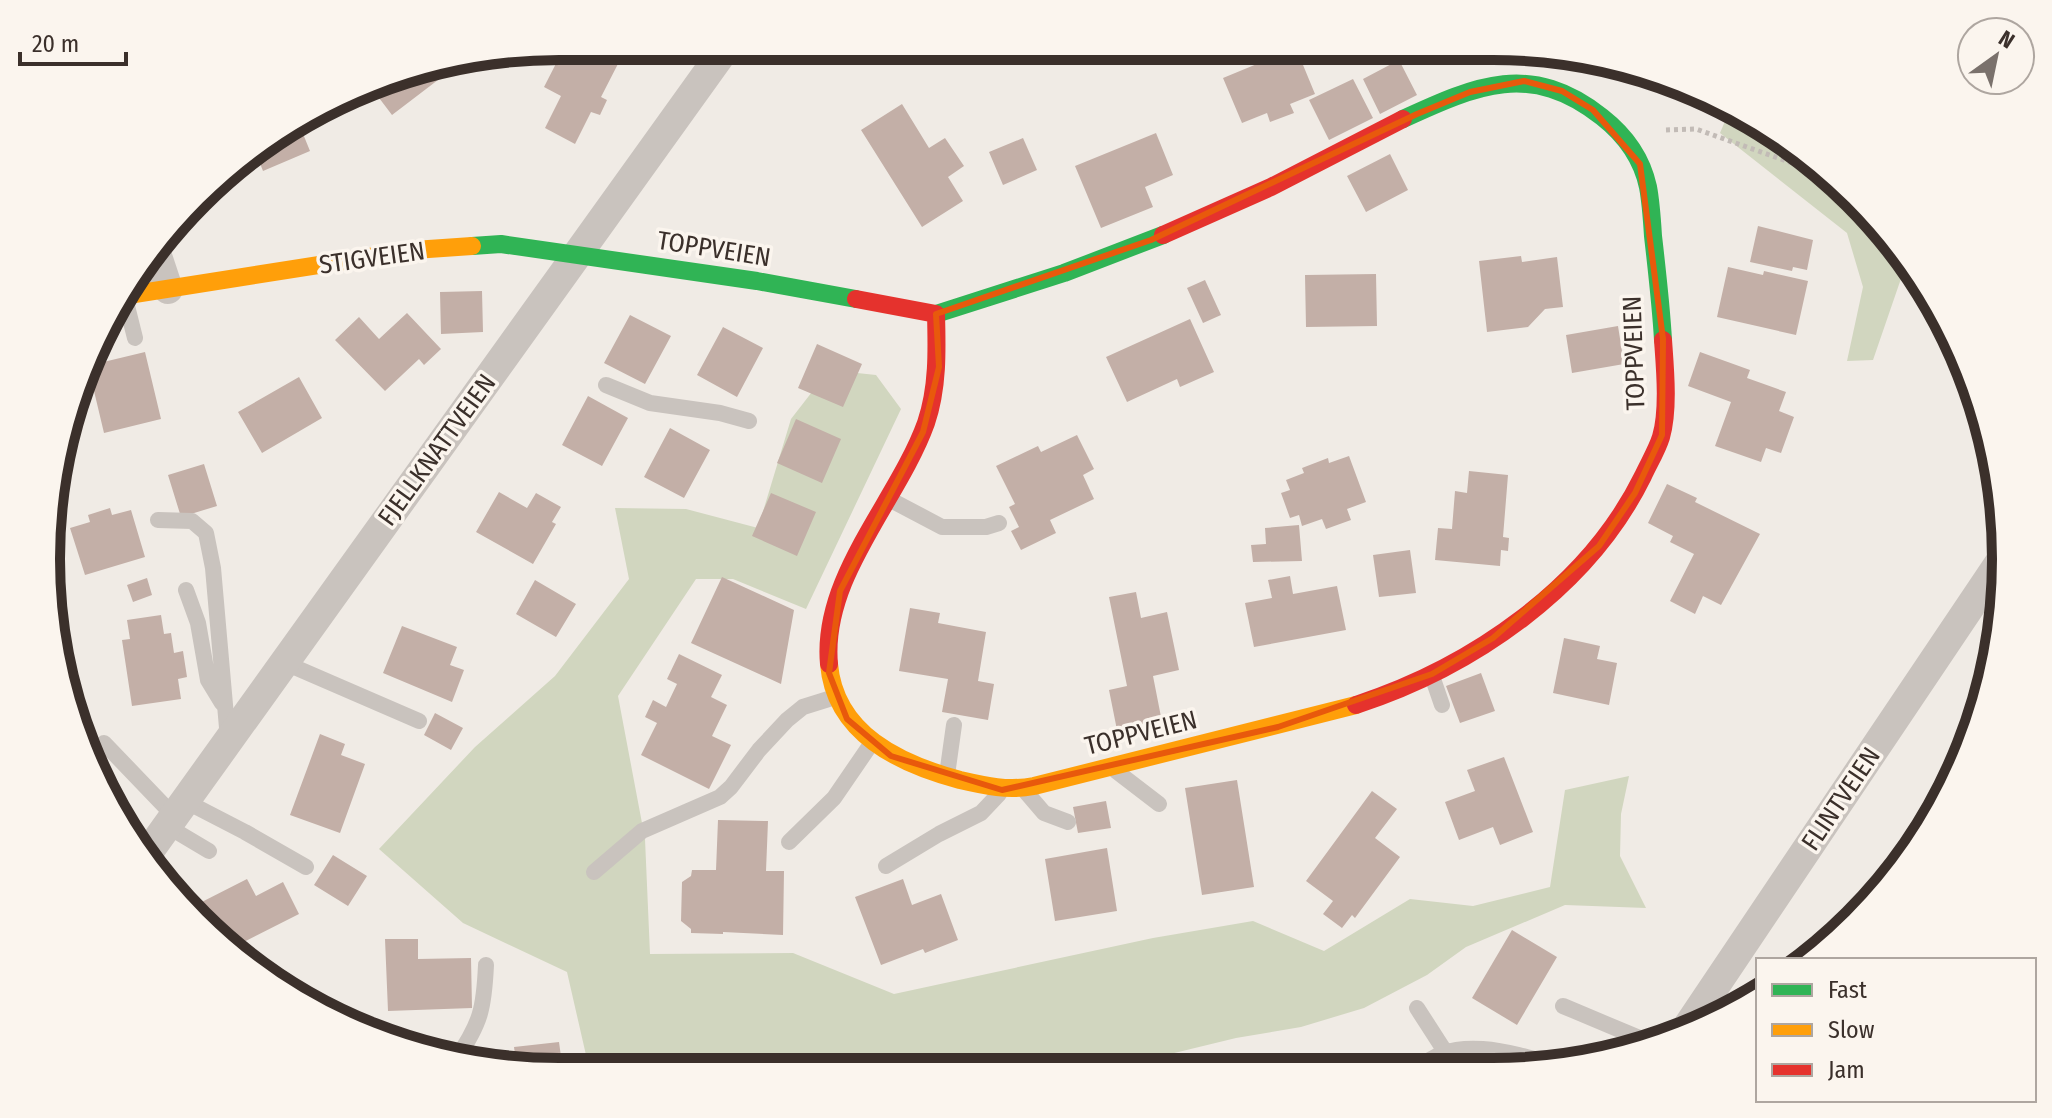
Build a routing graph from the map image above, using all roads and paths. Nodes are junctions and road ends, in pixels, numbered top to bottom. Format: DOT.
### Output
graph roads {
  1 [pos="717,60"];
  2 [pos="1617,131"];
  3 [pos="1800,166"];
  4 [pos="578,254"];
  5 [pos="159,261"];
  6 [pos="168,289"];
  7 [pos="136,294"];
  8 [pos="127,309"];
  9 [pos="936,314"];
  10 [pos="135,338"];
  11 [pos="606,385"];
  12 [pos="749,421"];
  13 [pos="888,499"];
  14 [pos="158,520"];
  15 [pos="999,523"];
  16 [pos="1992,575"];
  17 [pos="186,590"];
  18 [pos="285,663"];
  19 [pos="1432,674"];
  20 [pos="837,696"];
  21 [pos="1442,705"];
  22 [pos="225,707"];
  23 [pos="419,721"];
  24 [pos="954,725"];
  25 [pos="229,740"];
  26 [pos="104,743"];
  27 [pos="872,743"];
  28 [pos="1112,768"];
  29 [pos="946,776"];
  30 [pos="1022,788"];
  31 [pos="1002,790"];
  32 [pos="1159,804"];
  33 [pos="175,814"];
  34 [pos="1068,822"];
  35 [pos="789,842"];
  36 [pos="152,847"];
  37 [pos="209,851"];
  38 [pos="886,866"];
  39 [pos="306,867"];
  40 [pos="594,872"];
  41 [pos="486,965"];
  42 [pos="1563,1006"];
  43 [pos="1417,1008"];
  44 [pos="1695,1015"];
  45 [pos="1636,1037"];
  46 [pos="463,1048"];
  47 [pos="1446,1053"];
  48 [pos="1519,1057"];
  49 [pos="1436,1058"];
  1 -- 4 [label="street, FJELLKNATTVEIEN"];
  2 -- 3 [label="path"];
  2 -- 9 [label="street, TOPPVEIEN"];
  2 -- 19 [label="street, TOPPVEIEN"];
  4 -- 6 [label="street, STIGVEIEN"];
  4 -- 9 [label="street, TOPPVEIEN"];
  4 -- 18 [label="street, FJELLKNATTVEIEN"];
  5 -- 6 [label="street"];
  6 -- 7 [label="street, STIGVEIEN"];
  8 -- 10 [label="lane"];
  9 -- 13 [label="street, TOPPVEIEN"];
  11 -- 12 [label="lane"];
  13 -- 15 [label="lane"];
  13 -- 20 [label="street, TOPPVEIEN"];
  14 -- 22 [label="lane"];
  16 -- 44 [label="street, FLINTVEIEN"];
  17 -- 22 [label="lane"];
  18 -- 23 [label="lane"];
  18 -- 25 [label="street, FJELLKNATTVEIEN"];
  19 -- 21 [label="lane"];
  19 -- 28 [label="street, TOPPVEIEN"];
  20 -- 27 [label="street, TOPPVEIEN"];
  20 -- 40 [label="lane"];
  22 -- 25 [label="lane"];
  24 -- 29 [label="lane"];
  25 -- 33 [label="street, FJELLKNATTVEIEN"];
  26 -- 33 [label="lane"];
  27 -- 29 [label="street, TOPPVEIEN"];
  27 -- 35 [label="lane"];
  28 -- 30 [label="street, TOPPVEIEN"];
  28 -- 32 [label="lane"];
  29 -- 31 [label="street, TOPPVEIEN"];
  30 -- 31 [label="street, TOPPVEIEN"];
  30 -- 34 [label="lane"];
  31 -- 38 [label="lane"];
  33 -- 36 [label="street, FJELLKNATTVEIEN"];
  33 -- 37 [label="lane"];
  33 -- 39 [label="lane"];
  41 -- 46 [label="lane"];
  42 -- 45 [label="lane"];
  43 -- 47 [label="lane"];
  47 -- 48 [label="lane"];
  47 -- 49 [label="lane"];
}
